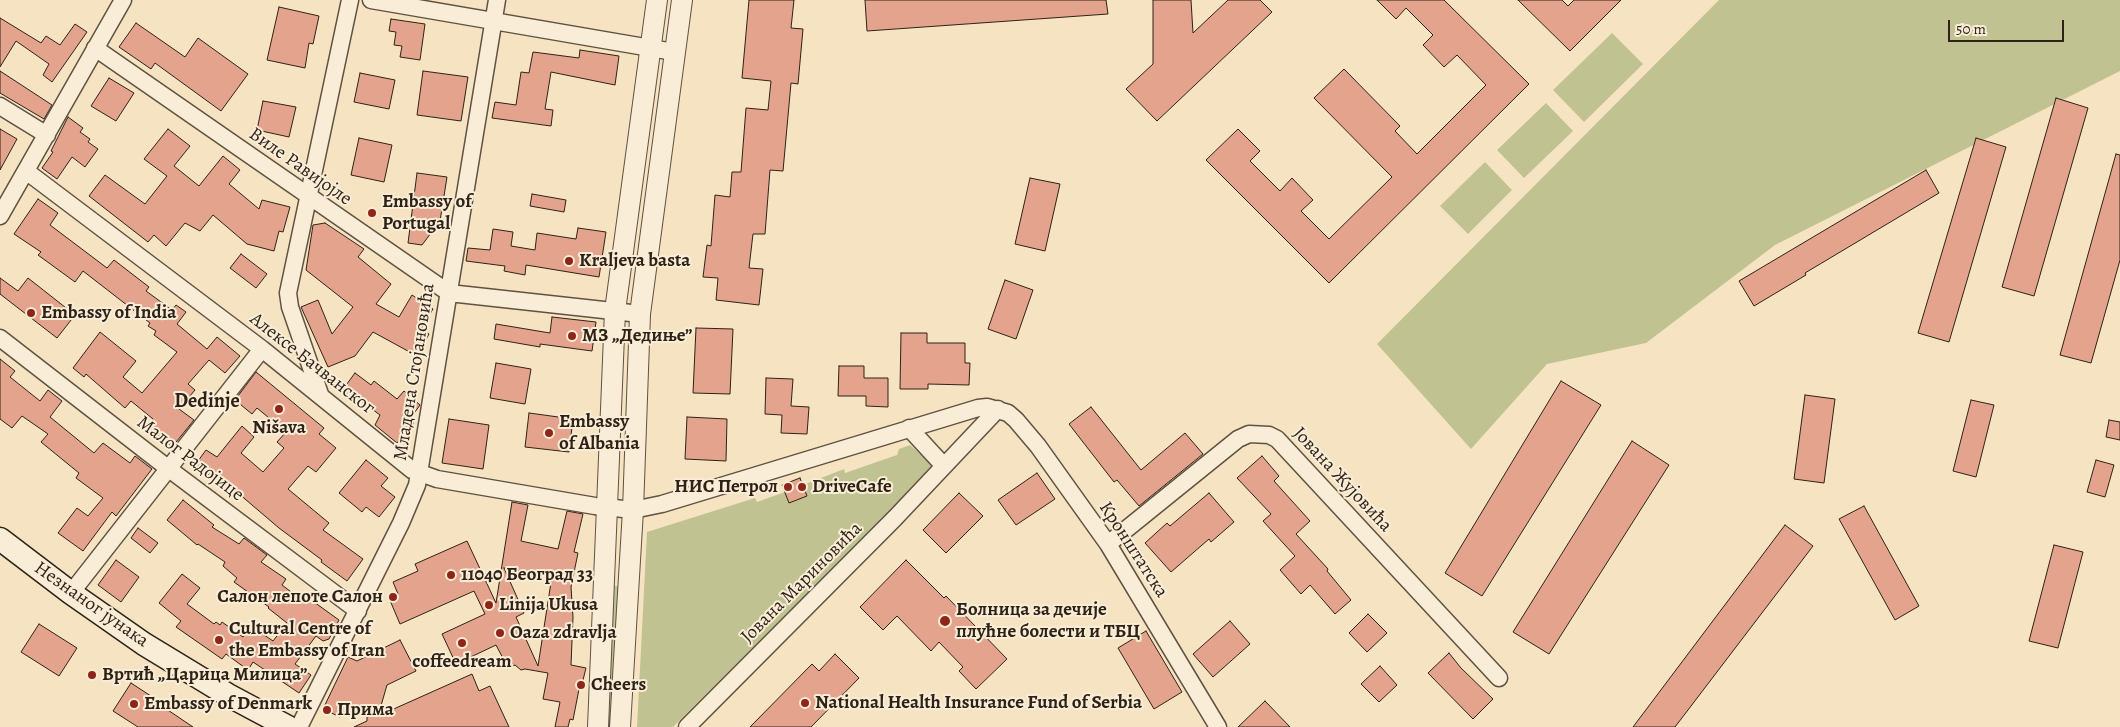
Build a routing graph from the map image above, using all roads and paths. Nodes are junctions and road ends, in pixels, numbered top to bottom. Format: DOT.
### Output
graph roads {
  1 [pos="122,0"];
  2 [pos="350,0"];
  3 [pos="371,0"];
  4 [pos="497,0"];
  5 [pos="656,0"];
  6 [pos="682,0"];
  7 [pos="493,22"];
  8 [pos="649,47"];
  9 [pos="95,48"];
  10 [pos="674,52"];
  11 [pos="0,106"];
  12 [pos="47,135"];
  13 [pos="26,171"];
  14 [pos="309,197"];
  15 [pos="0,216"];
  16 [pos="449,293"];
  17 [pos="616,311"];
  18 [pos="640,314"];
  19 [pos="0,338"];
  20 [pos="262,349"];
  21 [pos="320,394"];
  22 [pos="998,409"];
  23 [pos="909,428"];
  24 [pos="944,466"];
  25 [pos="169,469"];
  26 [pos="419,474"];
  27 [pos="608,508"];
  28 [pos="633,510"];
  29 [pos="0,539"];
  30 [pos="1108,544"];
  31 [pos="71,593"];
  32 [pos="358,610"];
  33 [pos="1499,678"];
  34 [pos="288,727"];
  35 [pos="299,727"];
  36 [pos="598,727"];
  37 [pos="620,727"];
  38 [pos="687,727"];
  39 [pos="1218,727"];
  1 -- 9 [label="street"];
  2 -- 14 [label="street"];
  3 -- 7 [label="street"];
  4 -- 7 [label="street, Младена Стојановића"];
  5 -- 8 [label="street"];
  6 -- 10 [label="street"];
  7 -- 8 [label="street"];
  7 -- 16 [label="street, Младена Стојановића"];
  8 -- 10 [label="street"];
  8 -- 17 [label="street"];
  9 -- 12 [label="street"];
  9 -- 14 [label="street, Виле Равијојле"];
  10 -- 18 [label="street"];
  11 -- 12 [label="street"];
  12 -- 13 [label="street"];
  13 -- 15 [label="street"];
  13 -- 20 [label="street, Алексе Бачванског"];
  14 -- 16 [label="street, Виле Равијојле"];
  14 -- 21 [label="street"];
  16 -- 17 [label="street, Виле Равијојле"];
  16 -- 26 [label="street, Младена Стојановића"];
  17 -- 18 [label="street, Виле Равијојле"];
  17 -- 27 [label="street"];
  18 -- 28 [label="street"];
  19 -- 25 [label="street, Малог Радојице"];
  20 -- 21 [label="street, Алексе Бачванског"];
  20 -- 25 [label="street"];
  21 -- 26 [label="street, Алексе Бачванског"];
  22 -- 23 [label="street"];
  22 -- 24 [label="street, Јована Мариновића"];
  22 -- 30 [label="street, Кронштатска"];
  23 -- 24 [label="street"];
  23 -- 28 [label="street"];
  24 -- 38 [label="street, Јована Мариновића"];
  25 -- 31 [label="street"];
  25 -- 32 [label="street, Малог Радојице"];
  26 -- 27 [label="street, Алексе Бачванског"];
  26 -- 32 [label="street, Младена Стојановића"];
  27 -- 28 [label="street"];
  27 -- 36 [label="street"];
  28 -- 37 [label="street"];
  29 -- 31 [label="main road, Незнаног јунака"];
  30 -- 33 [label="street, Јована Жујовића"];
  30 -- 39 [label="street, Кронштатска"];
  31 -- 34 [label="main road, Незнаног јунака"];
  32 -- 35 [label="street, Младена Стојановића"];
}
